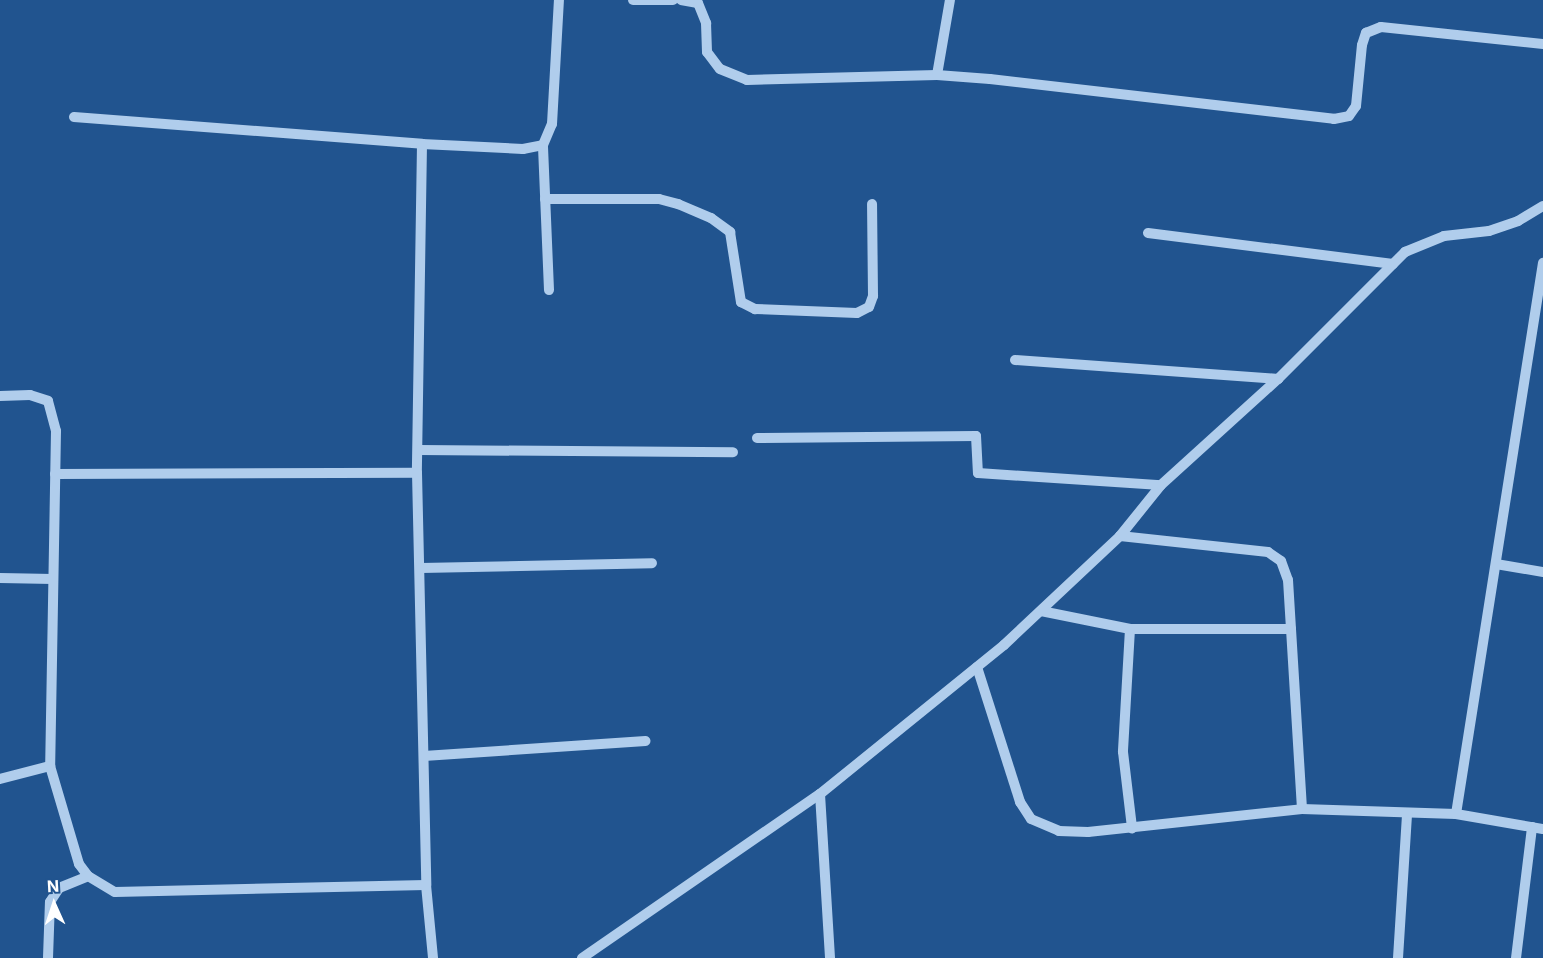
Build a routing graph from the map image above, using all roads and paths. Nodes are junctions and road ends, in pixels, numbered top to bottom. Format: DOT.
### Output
graph roads {
  1 [pos="559,0"];
  2 [pos="633,0"];
  3 [pos="673,0"];
  4 [pos="681,0"];
  5 [pos="950,0"];
  6 [pos="1543,44"];
  7 [pos="937,75"];
  8 [pos="74,117"];
  9 [pos="422,144"];
  10 [pos="543,145"];
  11 [pos="545,199"];
  12 [pos="872,204"];
  13 [pos="1543,206"];
  14 [pos="1148,233"];
  15 [pos="1543,263"];
  16 [pos="1393,264"];
  17 [pos="549,290"];
  18 [pos="1015,360"];
  19 [pos="1278,379"];
  20 [pos="0,396"];
  21 [pos="757,438"];
  22 [pos="419,450"];
  23 [pos="733,452"];
  24 [pos="417,473"];
  25 [pos="54,474"];
  26 [pos="1161,484"];
  27 [pos="1120,536"];
  28 [pos="652,563"];
  29 [pos="1496,564"];
  30 [pos="421,568"];
  31 [pos="1543,572"];
  32 [pos="0,578"];
  33 [pos="53,579"];
  34 [pos="1041,611"];
  35 [pos="1131,629"];
  36 [pos="1291,629"];
  37 [pos="977,667"];
  38 [pos="645,741"];
  39 [pos="424,756"];
  40 [pos="50,766"];
  41 [pos="0,779"];
  42 [pos="820,794"];
  43 [pos="1302,809"];
  44 [pos="1407,813"];
  45 [pos="1456,814"];
  46 [pos="1132,828"];
  47 [pos="1537,828"];
  48 [pos="88,876"];
  49 [pos="426,885"];
  50 [pos="48,958"];
  51 [pos="433,958"];
  52 [pos="582,958"];
  53 [pos="830,958"];
  54 [pos="1398,958"];
  55 [pos="1516,958"];
  1 -- 10 [label="street"];
  2 -- 3 [label="street"];
  4 -- 7 [label="street"];
  5 -- 7 [label="street"];
  6 -- 7 [label="street"];
  8 -- 9 [label="street"];
  9 -- 10 [label="street"];
  9 -- 22 [label="street"];
  10 -- 11 [label="street"];
  11 -- 12 [label="street"];
  11 -- 17 [label="street"];
  13 -- 16 [label="street"];
  14 -- 16 [label="street"];
  15 -- 29 [label="street"];
  16 -- 19 [label="street"];
  18 -- 19 [label="street"];
  19 -- 26 [label="street"];
  20 -- 25 [label="street"];
  21 -- 26 [label="street"];
  22 -- 23 [label="street"];
  22 -- 24 [label="street"];
  24 -- 25 [label="street"];
  24 -- 30 [label="street"];
  25 -- 33 [label="street"];
  26 -- 27 [label="street"];
  27 -- 34 [label="street"];
  27 -- 36 [label="street"];
  28 -- 30 [label="street"];
  29 -- 31 [label="street"];
  29 -- 45 [label="street"];
  30 -- 39 [label="street"];
  32 -- 33 [label="street"];
  33 -- 40 [label="street"];
  34 -- 35 [label="street"];
  34 -- 37 [label="street"];
  35 -- 36 [label="street"];
  35 -- 46 [label="street"];
  36 -- 43 [label="street"];
  37 -- 42 [label="street"];
  37 -- 46 [label="street"];
  38 -- 39 [label="street"];
  39 -- 49 [label="street"];
  40 -- 41 [label="street"];
  40 -- 48 [label="street"];
  42 -- 52 [label="street"];
  42 -- 53 [label="street"];
  43 -- 44 [label="street"];
  43 -- 46 [label="street"];
  44 -- 45 [label="street"];
  44 -- 54 [label="street"];
  45 -- 47 [label="street"];
  47 -- 55 [label="street"];
  48 -- 49 [label="street"];
  48 -- 50 [label="street"];
  49 -- 51 [label="street"];
}
